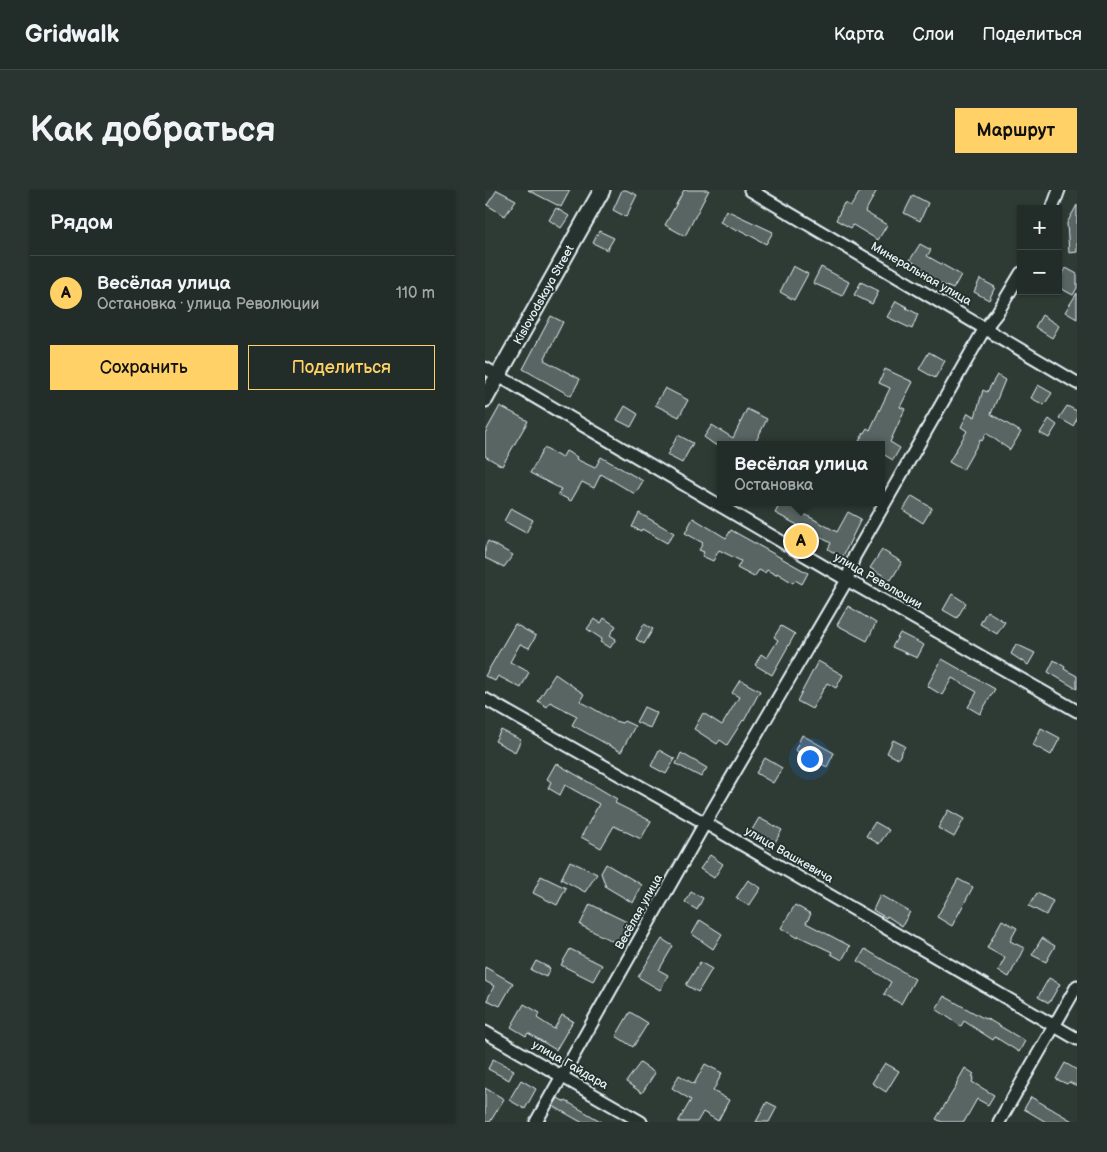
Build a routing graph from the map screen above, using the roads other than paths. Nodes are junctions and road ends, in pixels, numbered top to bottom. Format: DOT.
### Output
graph roads {
  1 [pos="602,190"];
  2 [pos="750,190"];
  3 [pos="1059,190"];
  4 [pos="1053,205"];
  5 [pos="1017,280"];
  6 [pos="985,328"];
  7 [pos="485,368"];
  8 [pos="499,376"];
  9 [pos="1077,383"];
  10 [pos="485,399"];
  11 [pos="717,504"];
  12 [pos="885,504"];
  13 [pos="721,506"];
  14 [pos="884,506"];
  15 [pos="847,580"];
  16 [pos="485,699"];
  17 [pos="1077,711"];
  18 [pos="705,823"];
  19 [pos="1077,986"];
  20 [pos="1054,1026"];
  21 [pos="485,1032"];
  22 [pos="1077,1039"];
  23 [pos="562,1076"];
  24 [pos="536,1122"];
  25 [pos="641,1122"];
  26 [pos="999,1122"];
  1 -- 8 [label="main road, Kislovodskaya Street"];
  2 -- 6 [label="street, Минеральная улица"];
  3 -- 4 [label="street"];
  5 -- 6 [label="street, Весёлая улица"];
  6 -- 9 [label="street, Минеральная улица"];
  6 -- 12 [label="street, Весёлая улица"];
  7 -- 8 [label="street, улица Революции"];
  8 -- 10 [label="main road, Kislovodskaya Street"];
  8 -- 11 [label="street, улица Революции"];
  13 -- 15 [label="street, улица Революции"];
  14 -- 15 [label="street, Весёлая улица"];
  15 -- 17 [label="street, улица Революции"];
  15 -- 18 [label="street, Весёлая улица"];
  16 -- 18 [label="street, улица Вашкевича"];
  18 -- 20 [label="street, улица Вашкевича"];
  18 -- 23 [label="street, Весёлая улица"];
  19 -- 20 [label="street"];
  20 -- 22 [label="street, улица Вашкевича"];
  20 -- 26 [label="street"];
  21 -- 23 [label="street, улица Гайдара"];
  23 -- 24 [label="street, Весёлая улица"];
  23 -- 25 [label="street, улица Гайдара"];
}
